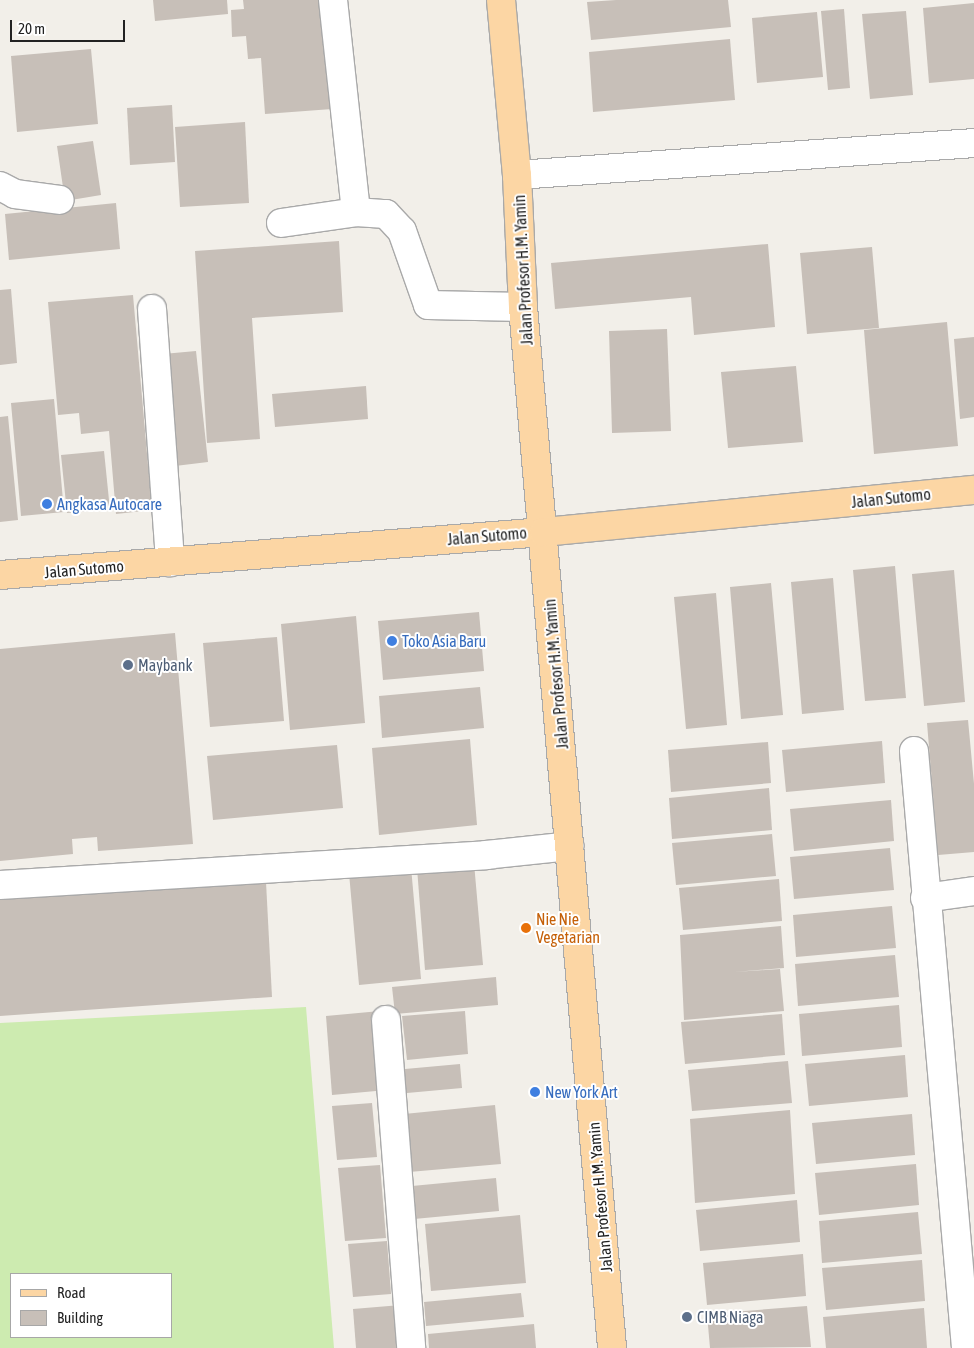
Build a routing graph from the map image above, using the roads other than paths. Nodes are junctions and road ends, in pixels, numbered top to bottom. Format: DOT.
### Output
graph roads {
  1 [pos="333,0"];
  2 [pos="501,0"];
  3 [pos="974,143"];
  4 [pos="518,175"];
  5 [pos="0,186"];
  6 [pos="60,200"];
  7 [pos="356,212"];
  8 [pos="281,223"];
  9 [pos="523,307"];
  10 [pos="152,308"];
  11 [pos="974,490"];
  12 [pos="544,532"];
  13 [pos="170,562"];
  14 [pos="0,575"];
  15 [pos="914,751"];
  16 [pos="570,846"];
  17 [pos="0,885"];
  18 [pos="974,891"];
  19 [pos="925,898"];
  20 [pos="386,1020"];
  21 [pos="963,1196"];
  22 [pos="411,1348"];
  23 [pos="612,1348"];
  24 [pos="966,1348"];
  1 -- 7 [label="street"];
  2 -- 4 [label="main road, Jalan Profesor H.M. Yamin"];
  3 -- 4 [label="street"];
  4 -- 9 [label="main road, Jalan Profesor H.M. Yamin"];
  5 -- 6 [label="street"];
  7 -- 8 [label="street"];
  7 -- 9 [label="street"];
  9 -- 12 [label="main road, Jalan Profesor H.M. Yamin"];
  10 -- 13 [label="street"];
  11 -- 12 [label="main road, Jalan Sutomo"];
  12 -- 13 [label="main road, Jalan Sutomo"];
  12 -- 16 [label="main road, Jalan Profesor H.M. Yamin"];
  13 -- 14 [label="main road, Jalan Sutomo"];
  15 -- 19 [label="street"];
  16 -- 17 [label="street"];
  16 -- 23 [label="main road, Jalan Profesor H.M. Yamin"];
  18 -- 19 [label="street"];
  19 -- 21 [label="street"];
  20 -- 22 [label="street"];
  21 -- 24 [label="street"];
}
